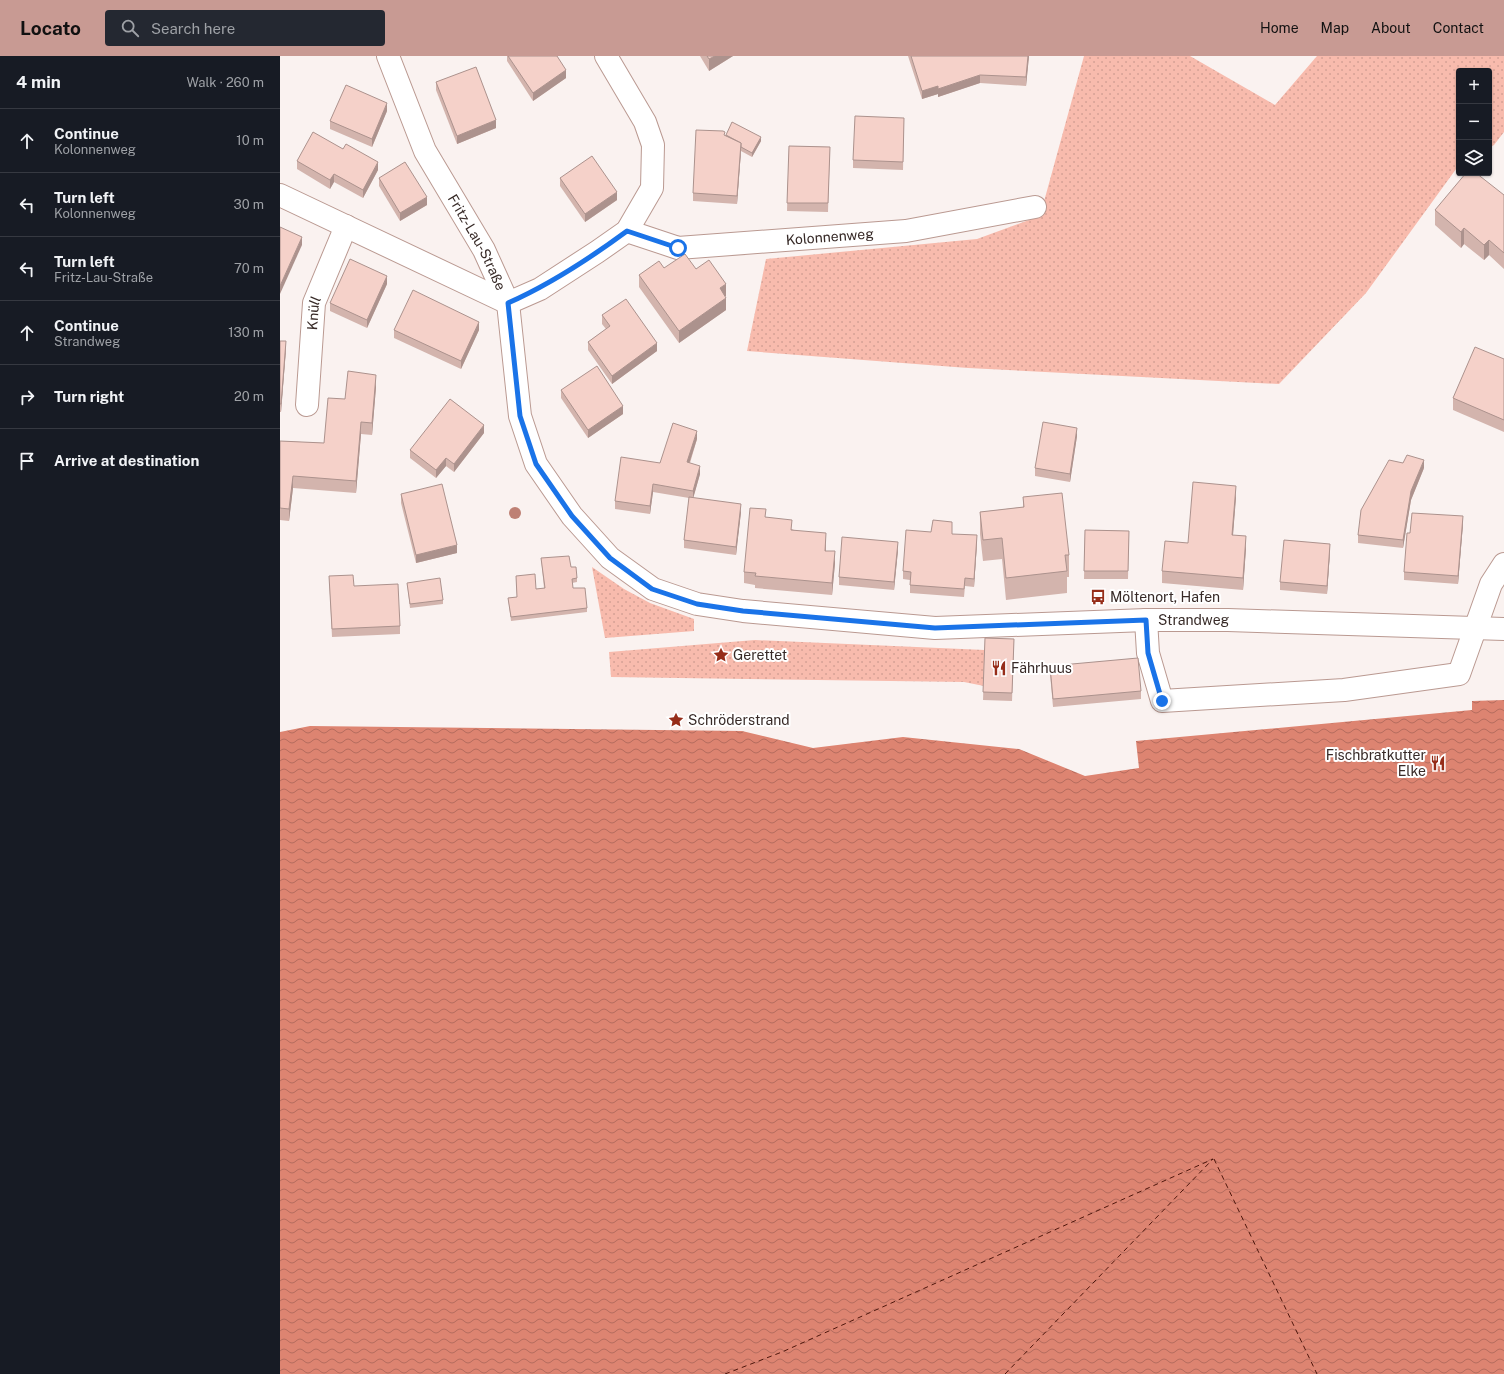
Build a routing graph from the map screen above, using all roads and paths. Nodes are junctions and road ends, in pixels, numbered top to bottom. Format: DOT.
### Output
graph roads {
  1 [pos="388,56"];
  2 [pos="606,56"];
  3 [pos="280,195"];
  4 [pos="1035,207"];
  5 [pos="346,226"];
  6 [pos="627,231"];
  7 [pos="508,303"];
  8 [pos="307,405"];
  9 [pos="610,558"];
  10 [pos="1504,564"];
  11 [pos="1146,620"];
  12 [pos="1476,627"];
  13 [pos="1504,629"];
  1 -- 7 [label="street, Fritz-Lau-Straße"];
  2 -- 6 [label="street"];
  3 -- 5 [label="street"];
  4 -- 6 [label="street, Kolonnenweg"];
  5 -- 7 [label="street"];
  5 -- 8 [label="street, Knüll"];
  6 -- 7 [label="street"];
  7 -- 9 [label="street, Fritz-Lau-Straße"];
  9 -- 11 [label="street, Strandweg"];
  10 -- 12 [label="street"];
  11 -- 12 [label="street, Strandweg"];
  11 -- 12 [label="street"];
  12 -- 13 [label="street, Strandweg"];
}
